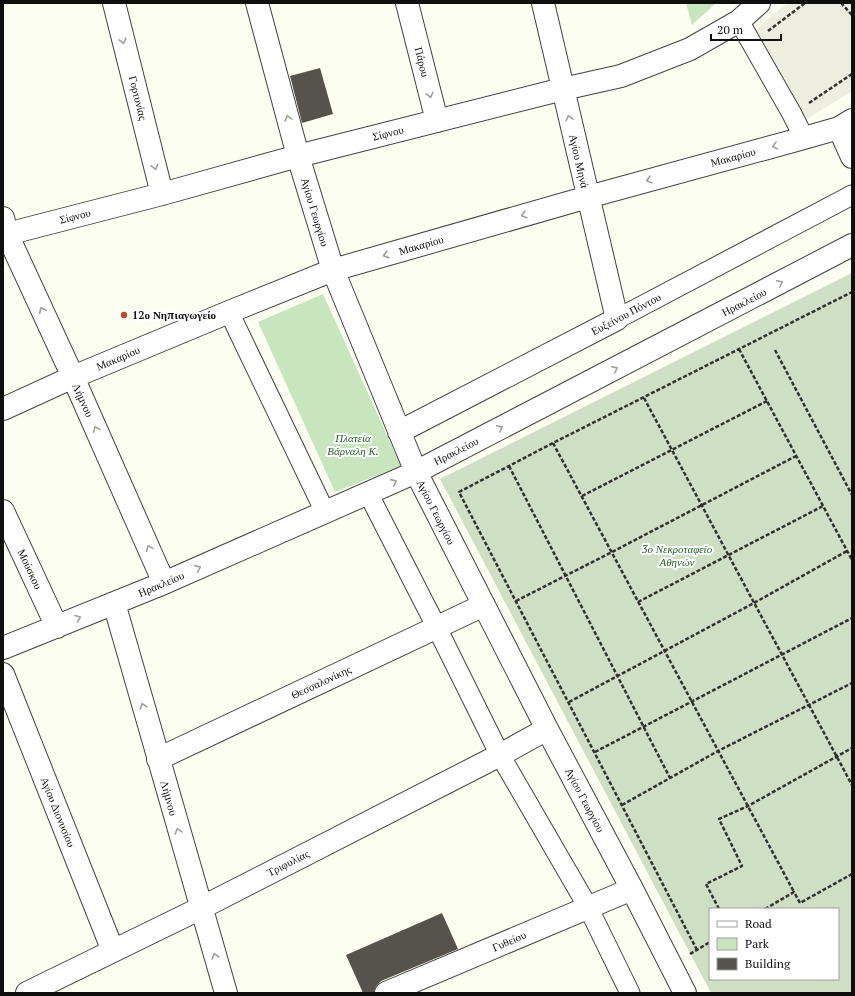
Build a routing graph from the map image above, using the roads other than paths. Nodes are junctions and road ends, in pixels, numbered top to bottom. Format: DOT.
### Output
graph roads {
  1 [pos="114,3"];
  2 [pos="257,3"];
  3 [pos="407,3"];
  4 [pos="543,3"];
  5 [pos="759,3"];
  6 [pos="739,21"];
  7 [pos="563,89"];
  8 [pos="437,121"];
  9 [pos="846,124"];
  10 [pos="804,138"];
  11 [pos="298,156"];
  12 [pos="852,158"];
  13 [pos="162,194"];
  14 [pos="852,196"];
  15 [pos="588,197"];
  16 [pos="4,228"];
  17 [pos="852,245"];
  18 [pos="333,270"];
  19 [pos="229,312"];
  20 [pos="617,319"];
  21 [pos="73,377"];
  22 [pos="3,409"];
  23 [pos="399,432"];
  24 [pos="416,472"];
  25 [pos="368,493"];
  26 [pos="3,510"];
  27 [pos="325,512"];
  28 [pos="164,583"];
  29 [pos="114,604"];
  30 [pos="484,605"];
  31 [pos="57,627"];
  32 [pos="437,628"];
  33 [pos="3,648"];
  34 [pos="3,674"];
  35 [pos="547,729"];
  36 [pos="500,755"];
  37 [pos="158,758"];
  38 [pos="632,889"];
  39 [pos="588,907"];
  40 [pos="201,908"];
  41 [pos="112,951"];
  42 [pos="27,993"];
  43 [pos="226,993"];
  44 [pos="386,993"];
  45 [pos="630,993"];
  46 [pos="685,993"];
  1 -- 13 [label="street, Γορτυνίας, one-way"];
  11 -- 2 [label="street, Αγίου Γεωργίου, one-way"];
  3 -- 8 [label="street, Πάρου, one-way"];
  4 -- 7 [label="street, Αγίου Μηνά"];
  5 -- 6 [label="street, Σίφνου"];
  6 -- 7 [label="street, Σίφνου"];
  6 -- 10 [label="street"];
  7 -- 8 [label="street, Σίφνου"];
  15 -- 7 [label="street, Αγίου Μηνά, one-way"];
  8 -- 11 [label="street, Σίφνου"];
  9 -- 10 [label="street, Μακαρίου"];
  9 -- 12 [label="street"];
  10 -- 15 [label="street, Μακαρίου, one-way"];
  11 -- 13 [label="street, Σίφνου"];
  11 -- 18 [label="street, Αγίου Γεωργίου"];
  13 -- 16 [label="street, Σίφνου"];
  14 -- 20 [label="street, Ευξείνου Πόντου"];
  15 -- 18 [label="street, Μακαρίου, one-way"];
  15 -- 20 [label="street, Αγίου Μηνά"];
  21 -- 16 [label="street, Λήμνου, one-way"];
  24 -- 17 [label="street, Ηρακλείου, one-way"];
  18 -- 19 [label="street, Μακαρίου"];
  18 -- 23 [label="street, Αγίου Γεωργίου"];
  19 -- 21 [label="street, Μακαρίου"];
  19 -- 27 [label="street"];
  20 -- 23 [label="street, Ευξείνου Πόντου"];
  21 -- 22 [label="street, Μακαρίου"];
  28 -- 21 [label="street, Λήμνου, one-way"];
  23 -- 24 [label="street, Αγίου Γεωργίου"];
  25 -- 24 [label="street, Ηρακλείου, one-way"];
  24 -- 30 [label="street, Αγίου Γεωργίου"];
  25 -- 27 [label="street, Ηρακλείου"];
  25 -- 32 [label="street"];
  26 -- 31 [label="street, Μούσκου"];
  28 -- 27 [label="street, Ηρακλείου, one-way"];
  28 -- 29 [label="street, Ηρακλείου"];
  31 -- 29 [label="street, Ηρακλείου, one-way"];
  37 -- 29 [label="street, Λήμνου, one-way"];
  30 -- 32 [label="street, Θεσσαλονίκης"];
  30 -- 35 [label="street, Αγίου Γεωργίου"];
  31 -- 33 [label="street, Ηρακλείου"];
  32 -- 36 [label="street"];
  32 -- 37 [label="street, Θεσσαλονίκης"];
  34 -- 41 [label="street, Αγίου Διονυσίου"];
  35 -- 36 [label="street, Τριφυλίας"];
  35 -- 38 [label="street, Αγίου Γεωργίου"];
  36 -- 39 [label="street"];
  36 -- 40 [label="street, Τριφυλίας"];
  40 -- 37 [label="street, Λήμνου, one-way"];
  38 -- 39 [label="street, Γυθείου"];
  38 -- 46 [label="street, Αγίου Γεωργίου"];
  39 -- 44 [label="street, Γυθείου"];
  39 -- 45 [label="street"];
  40 -- 41 [label="street, Τριφυλίας"];
  43 -- 40 [label="street, Λήμνου, one-way"];
  41 -- 42 [label="street, Τριφυλίας"];
}
